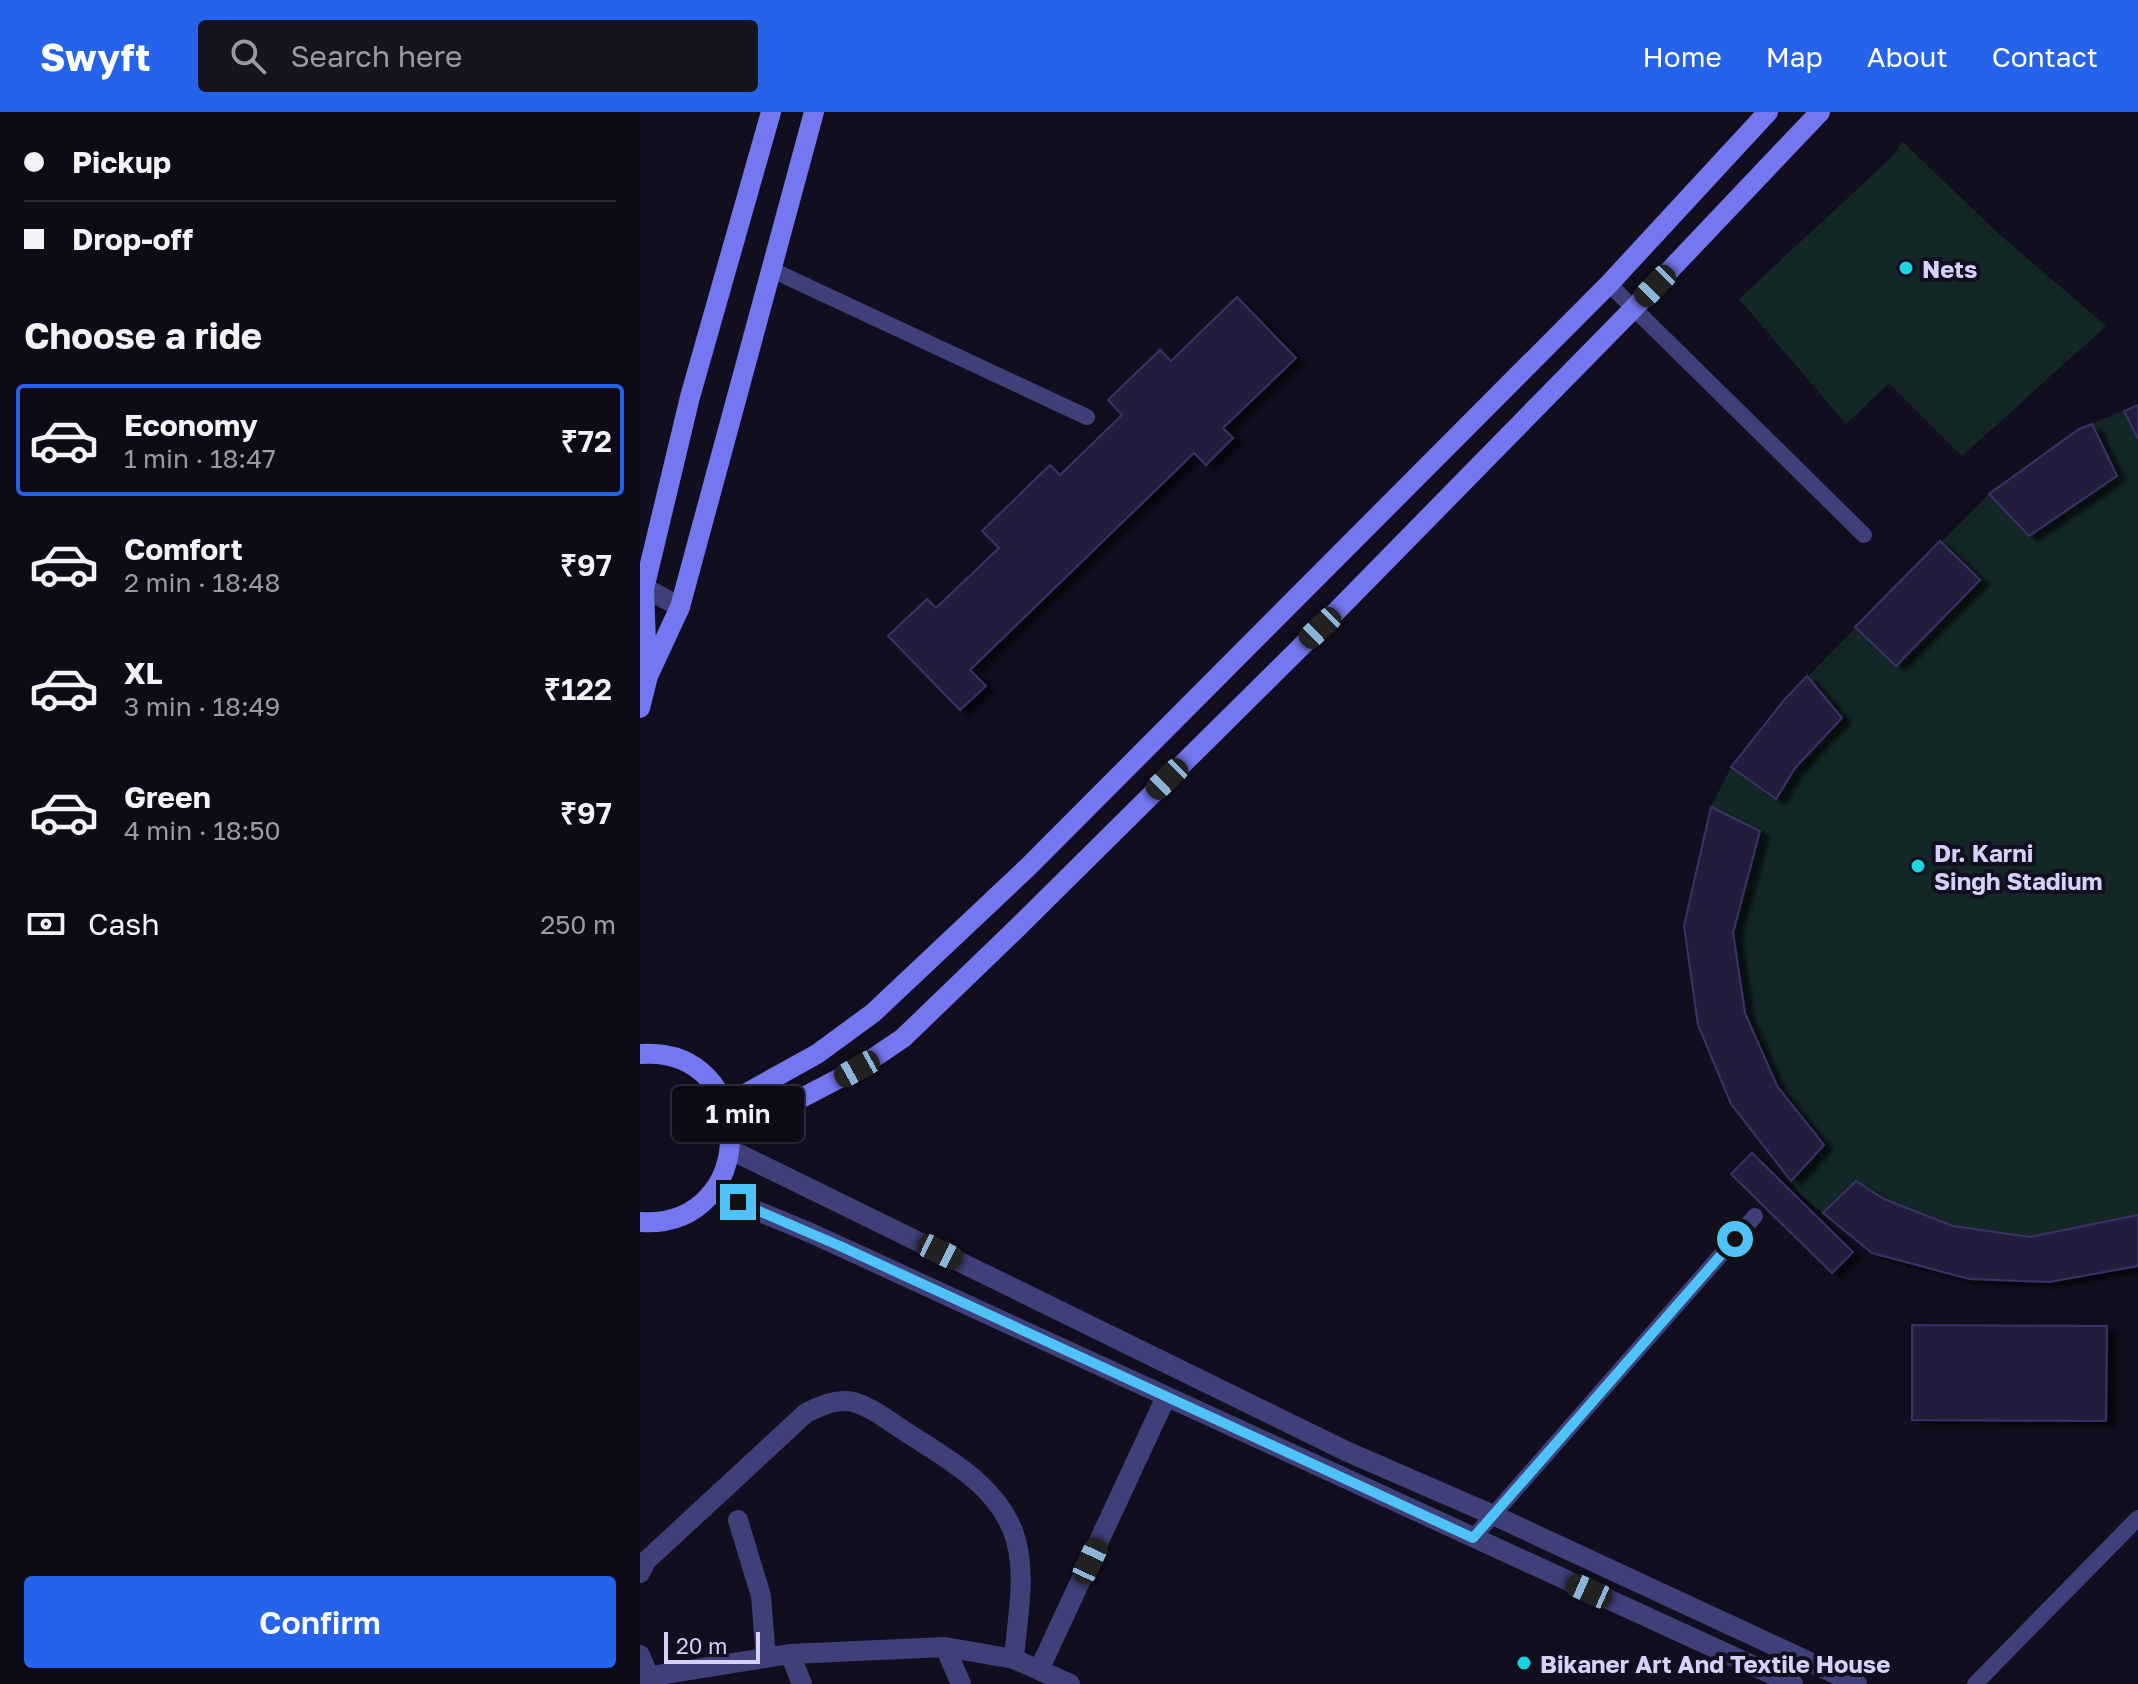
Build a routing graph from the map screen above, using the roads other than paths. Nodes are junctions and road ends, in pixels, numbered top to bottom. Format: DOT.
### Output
graph roads {
  1 [pos="771,112"];
  2 [pos="814,112"];
  3 [pos="1768,112"];
  4 [pos="1820,112"];
  5 [pos="770,269"];
  6 [pos="1609,284"];
  7 [pos="1633,309"];
  8 [pos="1087,417"];
  9 [pos="1864,535"];
  10 [pos="642,587"];
  11 [pos="680,607"];
  12 [pos="648,676"];
  13 [pos="640,708"];
  14 [pos="640,1054"];
  15 [pos="725,1105"];
  16 [pos="731,1142"];
  17 [pos="712,1192"];
  18 [pos="1755,1216"];
  19 [pos="640,1222"];
  20 [pos="1166,1397"];
  21 [pos="1493,1515"];
  22 [pos="2138,1518"];
  23 [pos="738,1520"];
  24 [pos="1473,1538"];
  25 [pos="640,1573"];
  26 [pos="945,1647"];
  27 [pos="790,1654"];
  28 [pos="640,1655"];
  29 [pos="766,1658"];
  30 [pos="1014,1659"];
  31 [pos="1039,1670"];
  32 [pos="647,1680"];
  33 [pos="802,1684"];
  34 [pos="961,1684"];
  35 [pos="1070,1684"];
  36 [pos="1793,1684"];
  37 [pos="1857,1684"];
  38 [pos="1975,1684"];
  1 -- 10 [label="street"];
  2 -- 5 [label="street"];
  3 -- 6 [label="street"];
  4 -- 7 [label="street"];
  5 -- 8 [label="lane"];
  5 -- 11 [label="street"];
  6 -- 7 [label="lane"];
  6 -- 15 [label="street"];
  7 -- 9 [label="lane"];
  7 -- 16 [label="street"];
  10 -- 11 [label="street"];
  10 -- 12 [label="street"];
  11 -- 12 [label="street"];
  12 -- 13 [label="street"];
  14 -- 15 [label="street"];
  15 -- 16 [label="street"];
  16 -- 17 [label="street"];
  16 -- 21 [label="street"];
  17 -- 19 [label="street"];
  17 -- 20 [label="street"];
  18 -- 21 [label="lane"];
  20 -- 24 [label="street"];
  20 -- 31 [label="street"];
  21 -- 24 [label="lane"];
  21 -- 37 [label="street"];
  22 -- 38 [label="lane"];
  23 -- 29 [label="street"];
  24 -- 36 [label="street"];
  25 -- 30 [label="street"];
  26 -- 27 [label="street"];
  26 -- 30 [label="street"];
  26 -- 34 [label="street"];
  27 -- 29 [label="street"];
  27 -- 33 [label="street"];
  28 -- 32 [label="street"];
  29 -- 32 [label="street"];
  30 -- 31 [label="street"];
  31 -- 35 [label="street"];
}
